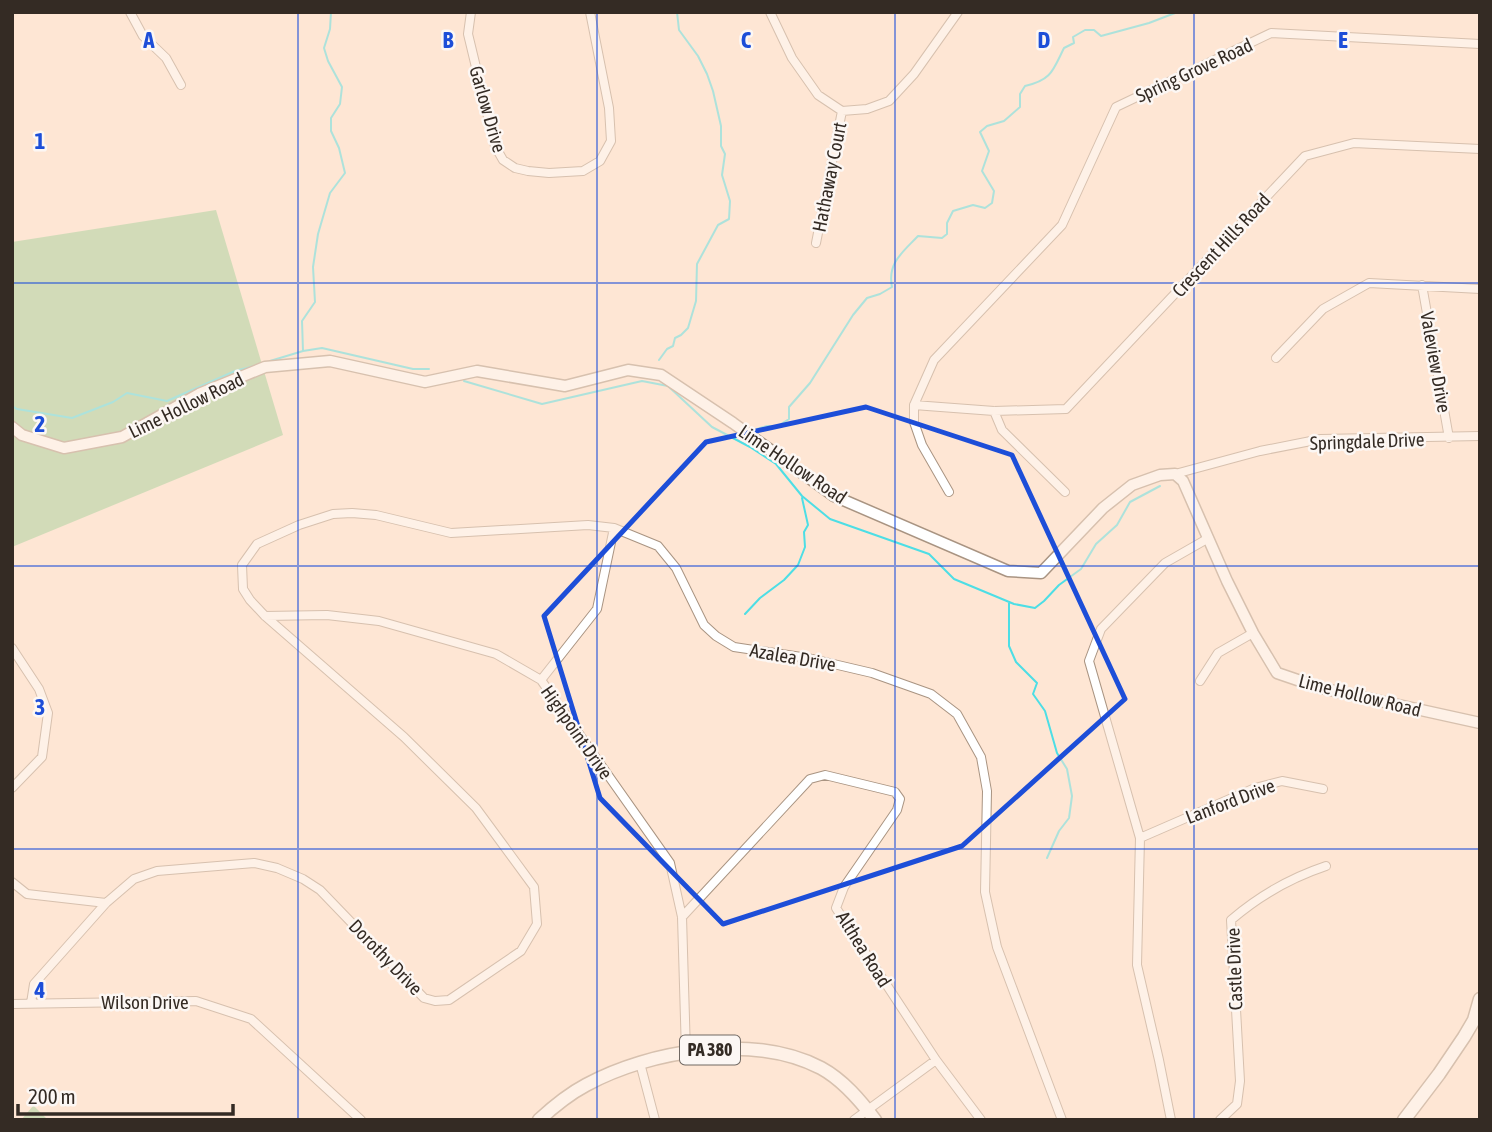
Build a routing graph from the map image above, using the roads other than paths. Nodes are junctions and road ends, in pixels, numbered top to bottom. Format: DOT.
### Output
graph roads {
  1 [pos="130,12"];
  2 [pos="471,12"];
  3 [pos="590,12"];
  4 [pos="770,12"];
  5 [pos="958,12"];
  6 [pos="1480,44"];
  7 [pos="181,85"];
  8 [pos="842,111"];
  9 [pos="1480,149"];
  10 [pos="816,243"];
  11 [pos="1422,285"];
  12 [pos="1480,289"];
  13 [pos="1276,358"];
  14 [pos="914,405"];
  15 [pos="994,411"];
  16 [pos="12,427"];
  17 [pos="1480,436"];
  18 [pos="1449,438"];
  19 [pos="1175,474"];
  20 [pos="949,492"];
  21 [pos="1065,492"];
  22 [pos="614,528"];
  23 [pos="1208,539"];
  24 [pos="265,616"];
  25 [pos="1253,633"];
  26 [pos="12,649"];
  27 [pos="541,680"];
  28 [pos="1200,681"];
  29 [pos="1480,723"];
  30 [pos="12,788"];
  31 [pos="1323,789"];
  32 [pos="1140,838"];
  33 [pos="1326,866"];
  34 [pos="12,882"];
  35 [pos="106,903"];
  36 [pos="682,917"];
  37 [pos="1480,999"];
  38 [pos="31,1003"];
  39 [pos="12,1004"];
  40 [pos="1478,1022"];
  41 [pos="686,1053"];
  42 [pos="936,1060"];
  43 [pos="640,1063"];
  44 [pos="553,1114"];
  45 [pos="871,1115"];
  46 [pos="361,1120"];
  47 [pos="539,1120"];
  48 [pos="655,1120"];
  49 [pos="853,1120"];
  50 [pos="981,1120"];
  51 [pos="1062,1120"];
  52 [pos="1171,1120"];
  53 [pos="1220,1120"];
  54 [pos="1404,1120"];
  1 -- 7 [label="street"];
  2 -- 3 [label="street, Garlow Drive"];
  4 -- 8 [label="street"];
  5 -- 8 [label="street"];
  6 -- 14 [label="street, Spring Grove Road"];
  8 -- 10 [label="street, Hathaway Court"];
  9 -- 15 [label="street, Crescent Hills Road"];
  11 -- 12 [label="street"];
  11 -- 13 [label="street"];
  11 -- 18 [label="street, Valeview Drive"];
  14 -- 15 [label="street, Crescent Hills Road"];
  14 -- 20 [label="street"];
  15 -- 21 [label="street"];
  16 -- 19 [label="street, Lime Hollow Road"];
  17 -- 18 [label="street, Springdale Drive"];
  18 -- 19 [label="street, Springdale Drive"];
  19 -- 23 [label="street, Lime Hollow Road"];
  22 -- 24 [label="street, Azalea Drive"];
  22 -- 27 [label="street"];
  22 -- 51 [label="street, Azalea Drive"];
  23 -- 25 [label="street, Lime Hollow Road"];
  23 -- 32 [label="street"];
  24 -- 27 [label="street, Highpoint Drive"];
  24 -- 35 [label="street, Dorothy Drive"];
  25 -- 28 [label="street"];
  25 -- 29 [label="street, Lime Hollow Road"];
  26 -- 30 [label="street"];
  27 -- 36 [label="street, Highpoint Drive"];
  31 -- 32 [label="street, Lanford Drive"];
  32 -- 52 [label="street"];
  33 -- 53 [label="street, Castle Drive"];
  34 -- 35 [label="street"];
  35 -- 38 [label="street, Dorothy Drive"];
  36 -- 41 [label="street, Highpoint Drive"];
  36 -- 42 [label="street, Althea Road"];
  37 -- 40 [label="main road"];
  38 -- 39 [label="street, Wilson Drive"];
  38 -- 46 [label="street, Wilson Drive"];
  40 -- 54 [label="main road"];
  41 -- 43 [label="main road, PA 380"];
  41 -- 45 [label="main road, PA 380"];
  42 -- 45 [label="street"];
  42 -- 50 [label="street, Althea Road"];
  43 -- 44 [label="main road, PA 380"];
  43 -- 48 [label="street"];
  44 -- 47 [label="main road, PA 380"];
  45 -- 49 [label="street"];
}
